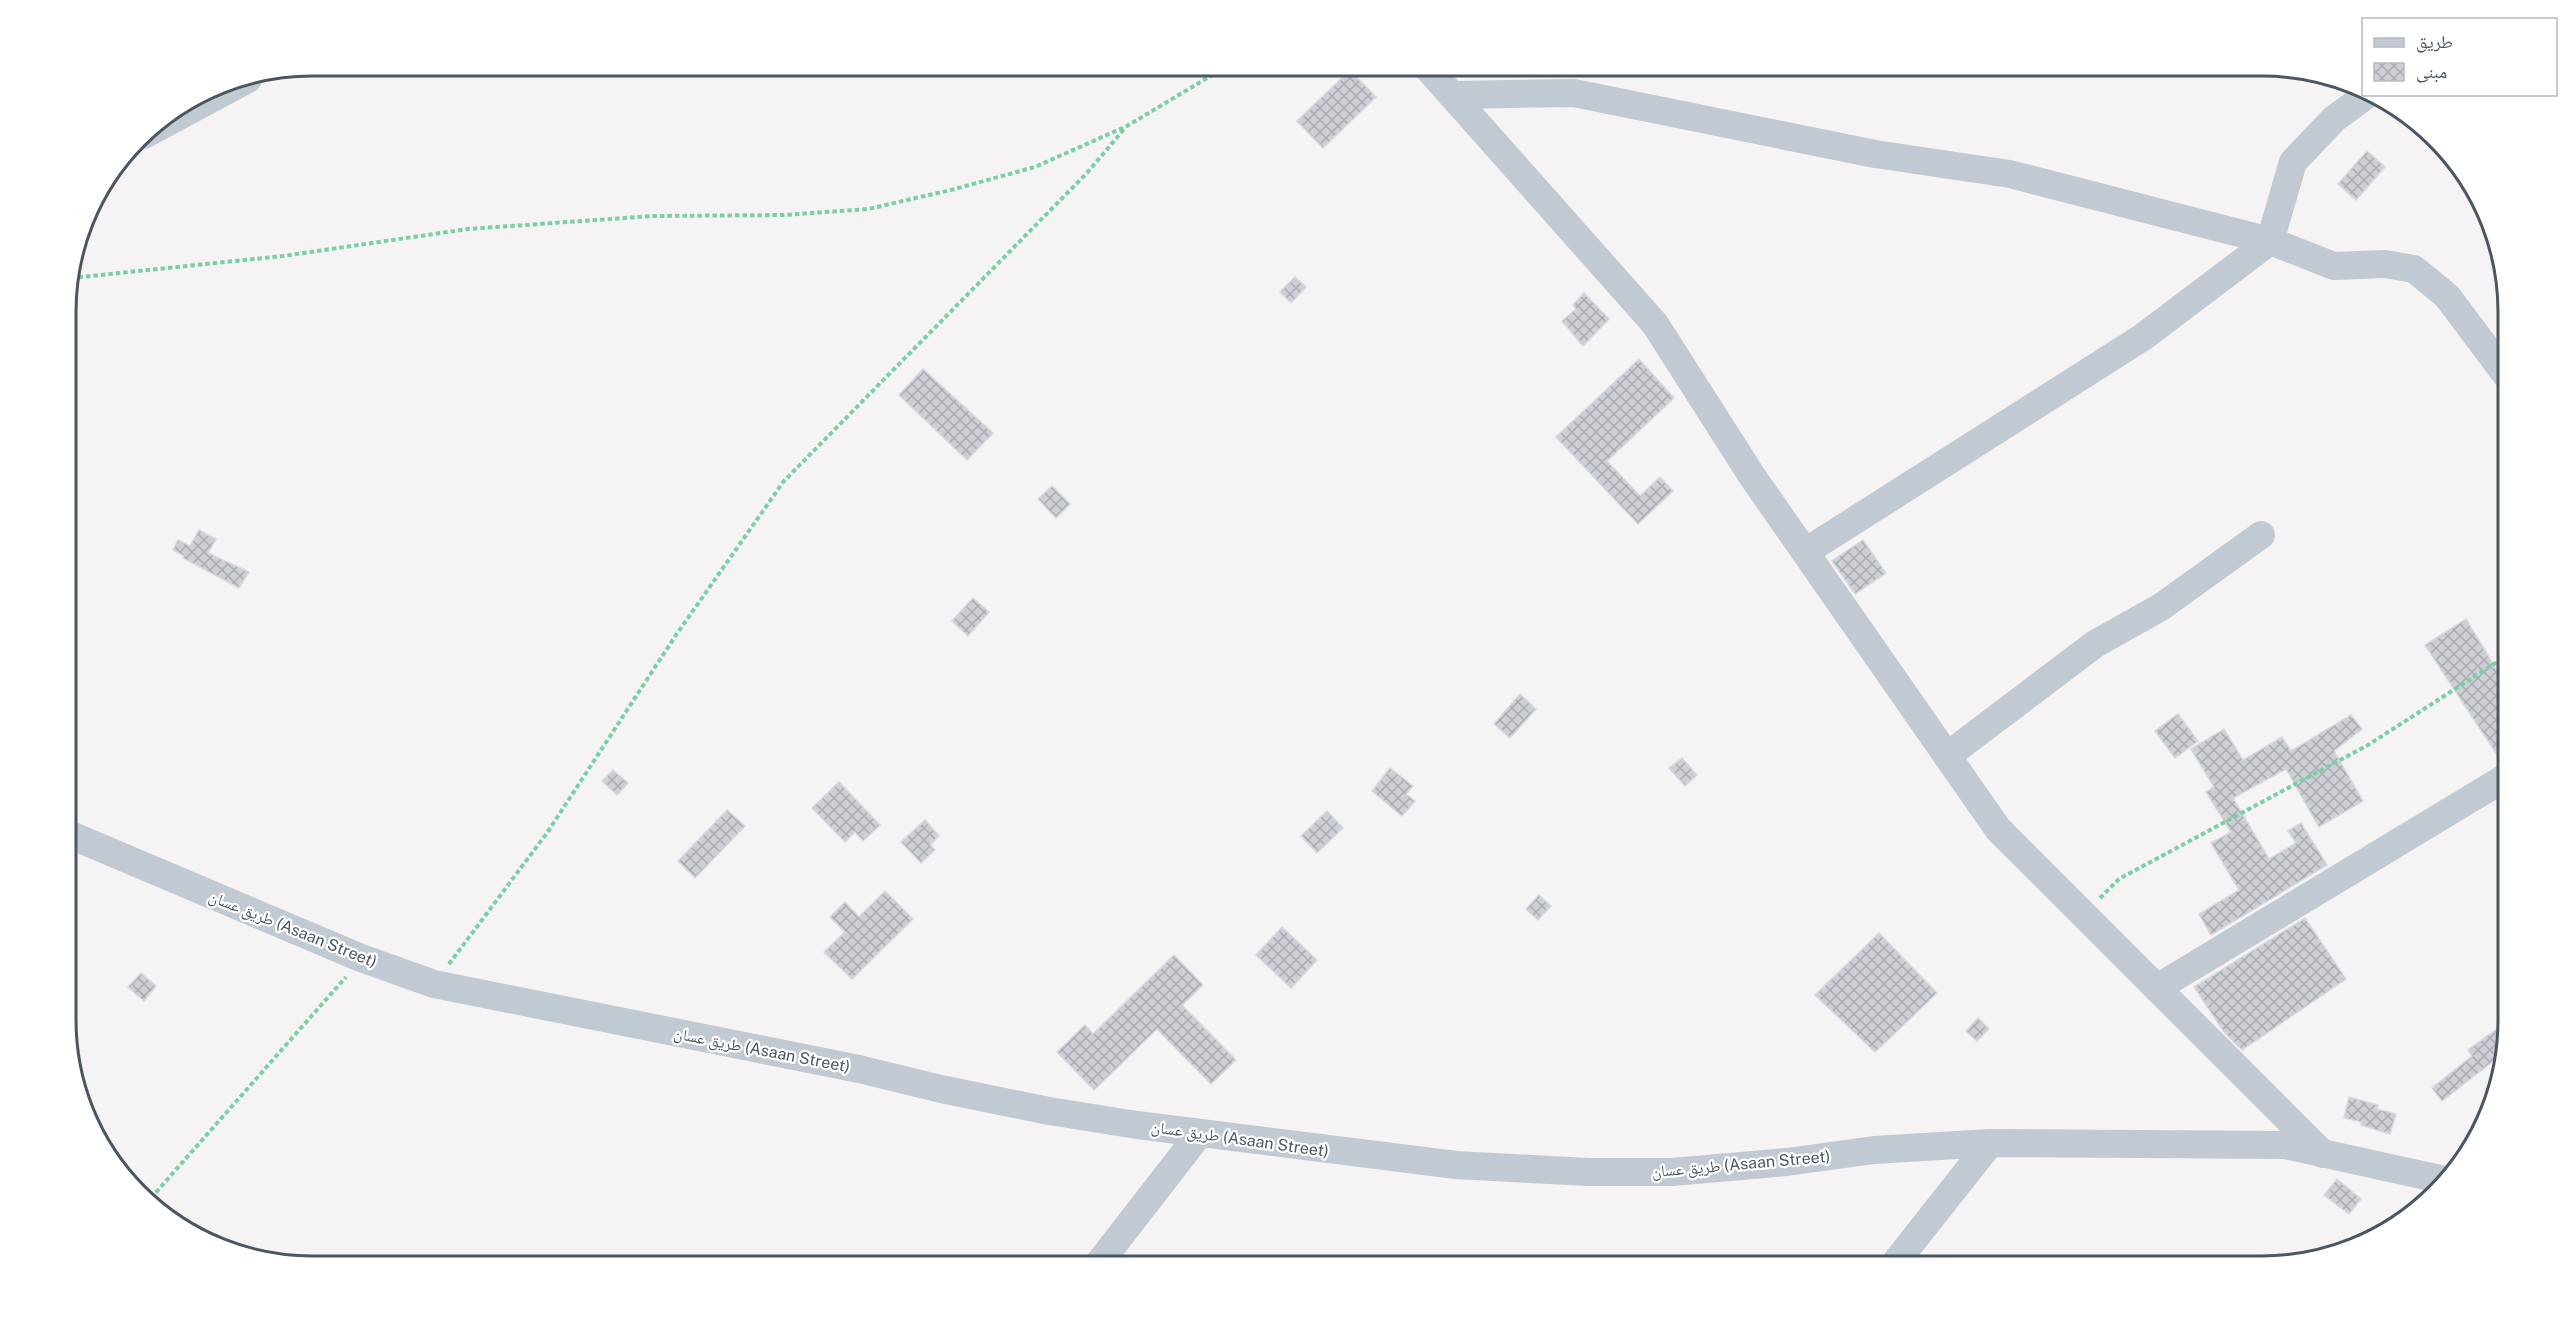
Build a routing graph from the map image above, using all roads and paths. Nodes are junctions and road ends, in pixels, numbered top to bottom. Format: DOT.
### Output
graph roads {
  1 [pos="1210,76"];
  2 [pos="1435,76"];
  3 [pos="1452,95"];
  4 [pos="2362,98"];
  5 [pos="1127,126"];
  6 [pos="2270,241"];
  7 [pos="80,277"];
  8 [pos="2498,364"];
  9 [pos="2261,536"];
  10 [pos="1805,552"];
  11 [pos="2498,661"];
  12 [pos="1947,756"];
  13 [pos="2498,782"];
  14 [pos="76,837"];
  15 [pos="2083,915"];
  16 [pos="361,958"];
  17 [pos="434,984"];
  18 [pos="2157,988"];
  19 [pos="1200,1133"];
  20 [pos="1990,1143"];
  21 [pos="2322,1154"];
  22 [pos="2437,1179"];
  23 [pos="153,1194"];
  24 [pos="1105,1256"];
  25 [pos="1901,1256"];
  1 -- 5 [label="path"];
  2 -- 3 [label="street"];
  3 -- 6 [label="street"];
  3 -- 10 [label="street"];
  4 -- 6 [label="street"];
  5 -- 7 [label="path"];
  5 -- 17 [label="path"];
  6 -- 8 [label="street"];
  6 -- 10 [label="street"];
  9 -- 12 [label="street"];
  10 -- 12 [label="street"];
  11 -- 15 [label="path"];
  12 -- 15 [label="street"];
  13 -- 18 [label="street"];
  14 -- 16 [label="street, طريق عسان (Asaan Street)"];
  15 -- 18 [label="street"];
  16 -- 17 [label="street, طريق عسان (Asaan Street)"];
  16 -- 23 [label="path"];
  17 -- 19 [label="street, طريق عسان (Asaan Street)"];
  18 -- 21 [label="street"];
  19 -- 20 [label="street, طريق عسان (Asaan Street)"];
  19 -- 24 [label="street"];
  20 -- 21 [label="street, طريق عسان (Asaan Street)"];
  20 -- 25 [label="street"];
  21 -- 22 [label="street, طريق عسان (Asaan Street)"];
}
